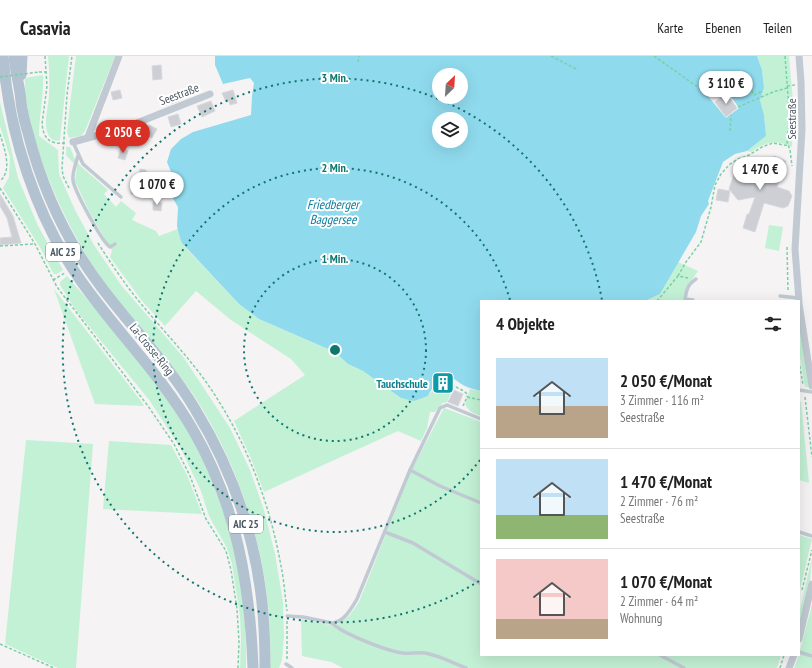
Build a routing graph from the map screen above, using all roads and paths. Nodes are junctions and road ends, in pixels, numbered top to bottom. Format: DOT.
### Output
graph roads {
  1 [pos="4,56"];
  2 [pos="14,56"];
  3 [pos="22,56"];
  4 [pos="45,56"];
  5 [pos="72,56"];
  6 [pos="119,56"];
  7 [pos="359,56"];
  8 [pos="551,56"];
  9 [pos="654,56"];
  10 [pos="785,56"];
  11 [pos="799,56"];
  12 [pos="358,62"];
  13 [pos="578,70"];
  14 [pos="46,72"];
  15 [pos="0,77"];
  16 [pos="742,86"];
  17 [pos="787,88"];
  18 [pos="763,91"];
  19 [pos="20,93"];
  20 [pos="210,94"];
  21 [pos="709,95"];
  22 [pos="738,107"];
  23 [pos="731,115"];
  24 [pos="730,131"];
  25 [pos="0,134"];
  26 [pos="88,137"];
  27 [pos="73,142"];
  28 [pos="64,143"];
  29 [pos="788,146"];
  30 [pos="78,156"];
  31 [pos="792,166"];
  32 [pos="0,181"];
  33 [pos="0,188"];
  34 [pos="69,188"];
  35 [pos="121,197"];
  36 [pos="96,238"];
  37 [pos="788,243"];
  38 [pos="35,244"];
  39 [pos="115,244"];
  40 [pos="0,246"];
  41 [pos="65,273"];
  42 [pos="678,276"];
  43 [pos="696,279"];
  44 [pos="53,280"];
  45 [pos="782,298"];
  46 [pos="789,298"];
  47 [pos="658,300"];
  48 [pos="685,300"];
  49 [pos="693,300"];
  50 [pos="796,300"];
  51 [pos="799,300"];
  52 [pos="800,308"];
  53 [pos="800,367"];
  54 [pos="449,380"];
  55 [pos="812,386"];
  56 [pos="800,390"];
  57 [pos="804,390"];
  58 [pos="812,392"];
  59 [pos="466,397"];
  60 [pos="480,400"];
  61 [pos="464,404"];
  62 [pos="480,419"];
  63 [pos="812,457"];
  64 [pos="410,470"];
  65 [pos="480,503"];
  66 [pos="385,532"];
  67 [pos="800,532"];
  68 [pos="812,536"];
  69 [pos="812,550"];
  70 [pos="812,553"];
  71 [pos="480,583"];
  72 [pos="812,584"];
  73 [pos="802,594"];
  74 [pos="287,616"];
  75 [pos="332,623"];
  76 [pos="800,635"];
  77 [pos="0,644"];
  78 [pos="800,652"];
  79 [pos="662,656"];
  80 [pos="784,656"];
  81 [pos="794,656"];
  82 [pos="812,656"];
  83 [pos="286,664"];
  84 [pos="54,668"];
  85 [pos="238,668"];
  86 [pos="253,668"];
  87 [pos="265,668"];
  88 [pos="292,668"];
  89 [pos="466,668"];
  90 [pos="684,668"];
  91 [pos="780,668"];
  92 [pos="788,668"];
  1 -- 86 [label="main road, La-Crosse-Ring / AIC 25"];
  2 -- 19 [label="main road, AIC 25"];
  3 -- 19 [label="main road"];
  4 -- 14 [label="path"];
  5 -- 28 [label="path"];
  6 -- 26 [label="street"];
  7 -- 12 [label="path"];
  8 -- 13 [label="path"];
  9 -- 21 [label="path"];
  10 -- 17 [label="path"];
  11 -- 51 [label="street, Seestraße"];
  14 -- 15 [label="path, bridge"];
  14 -- 28 [label="path"];
  16 -- 18 [label="path"];
  17 -- 22 [label="path"];
  17 -- 29 [label="path"];
  19 -- 87 [label="main road, La-Crosse-Ring / AIC 25"];
  20 -- 26 [label="street, Seestraße"];
  23 -- 24 [label="path"];
  25 -- 32 [label="path"];
  26 -- 27 [label="street, Seestraße"];
  27 -- 28 [label="path"];
  27 -- 30 [label="lane"];
  28 -- 34 [label="path"];
  29 -- 31 [label="path"];
  29 -- 42 [label="path"];
  30 -- 35 [label="lane"];
  30 -- 39 [label="lane"];
  33 -- 38 [label="path"];
  36 -- 74 [label="path"];
  37 -- 46 [label="path"];
  38 -- 40 [label="path"];
  38 -- 44 [label="path"];
  41 -- 44 [label="path"];
  42 -- 43 [label="path"];
  42 -- 47 [label="path"];
  43 -- 48 [label="lane"];
  44 -- 85 [label="path"];
  45 -- 46 [label="lane"];
  46 -- 50 [label="lane"];
  48 -- 49 [label="lane"];
  52 -- 55 [label="street, Seestraße"];
  53 -- 57 [label="path"];
  54 -- 59 [label="path"];
  56 -- 57 [label="lane"];
  57 -- 58 [label="lane"];
  57 -- 63 [label="path"];
  59 -- 60 [label="path"];
  59 -- 61 [label="path"];
  62 -- 64 [label="lane"];
  64 -- 65 [label="lane"];
  64 -- 66 [label="lane"];
  66 -- 71 [label="lane"];
  66 -- 75 [label="lane"];
  67 -- 68 [label="lane"];
  69 -- 70 [label="path"];
  70 -- 73 [label="path"];
  72 -- 76 [label="street"];
  74 -- 75 [label="lane"];
  74 -- 83 [label="path"];
  75 -- 89 [label="lane"];
  77 -- 84 [label="path"];
  78 -- 82 [label="lane"];
  79 -- 90 [label="lane"];
  80 -- 91 [label="path"];
  81 -- 92 [label="street"];
  83 -- 88 [label="lane"];
}
